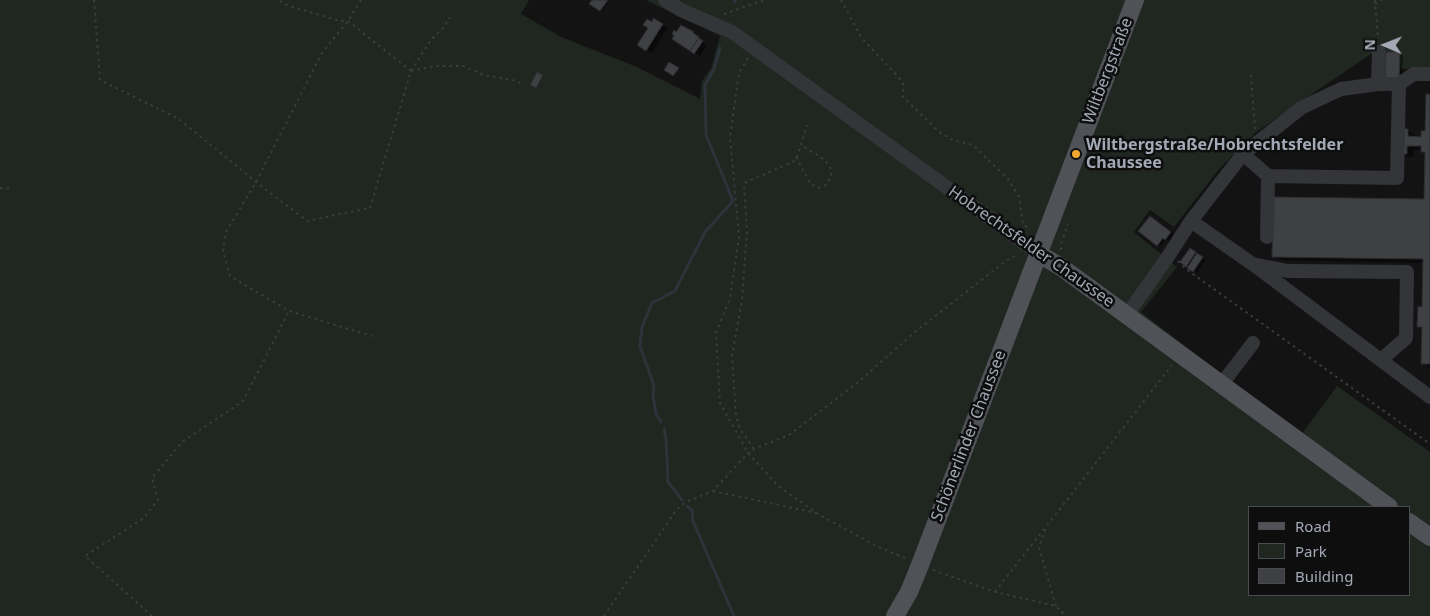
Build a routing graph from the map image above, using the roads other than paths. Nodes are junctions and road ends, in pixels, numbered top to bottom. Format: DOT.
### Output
graph roads {
  1 [pos="665,0"];
  2 [pos="1135,0"];
  3 [pos="1379,52"];
  4 [pos="1430,74"];
  5 [pos="1378,84"];
  6 [pos="1399,84"];
  7 [pos="1243,154"];
  8 [pos="1268,176"];
  9 [pos="1190,220"];
  10 [pos="1267,237"];
  11 [pos="1030,253"];
  12 [pos="1254,264"];
  13 [pos="1126,316"];
  14 [pos="1253,343"];
  15 [pos="1381,360"];
  16 [pos="1221,385"];
  17 [pos="1430,396"];
  18 [pos="1388,506"];
  19 [pos="1410,523"];
  20 [pos="1430,537"];
  21 [pos="895,616"];
  1 -- 11 [label="street, Hobrechtsfelder Chaussee"];
  2 -- 11 [label="main road, Wiltbergstraße"];
  3 -- 5 [label="street"];
  4 -- 6 [label="street"];
  5 -- 6 [label="street"];
  5 -- 7 [label="street"];
  6 -- 8 [label="street"];
  7 -- 8 [label="street"];
  7 -- 9 [label="street"];
  8 -- 10 [label="street"];
  9 -- 12 [label="street"];
  9 -- 13 [label="street"];
  11 -- 13 [label="main road, Hobrechtsfelder Chaussee"];
  11 -- 21 [label="main road, Schönerlinder Chaussee"];
  12 -- 15 [label="street"];
  12 -- 15 [label="street"];
  13 -- 16 [label="main road, Hobrechtsfelder Chaussee"];
  14 -- 16 [label="street"];
  15 -- 17 [label="street"];
  16 -- 18 [label="main road, Hobrechtsfelder Chaussee"];
  19 -- 20 [label="main road"];
}
